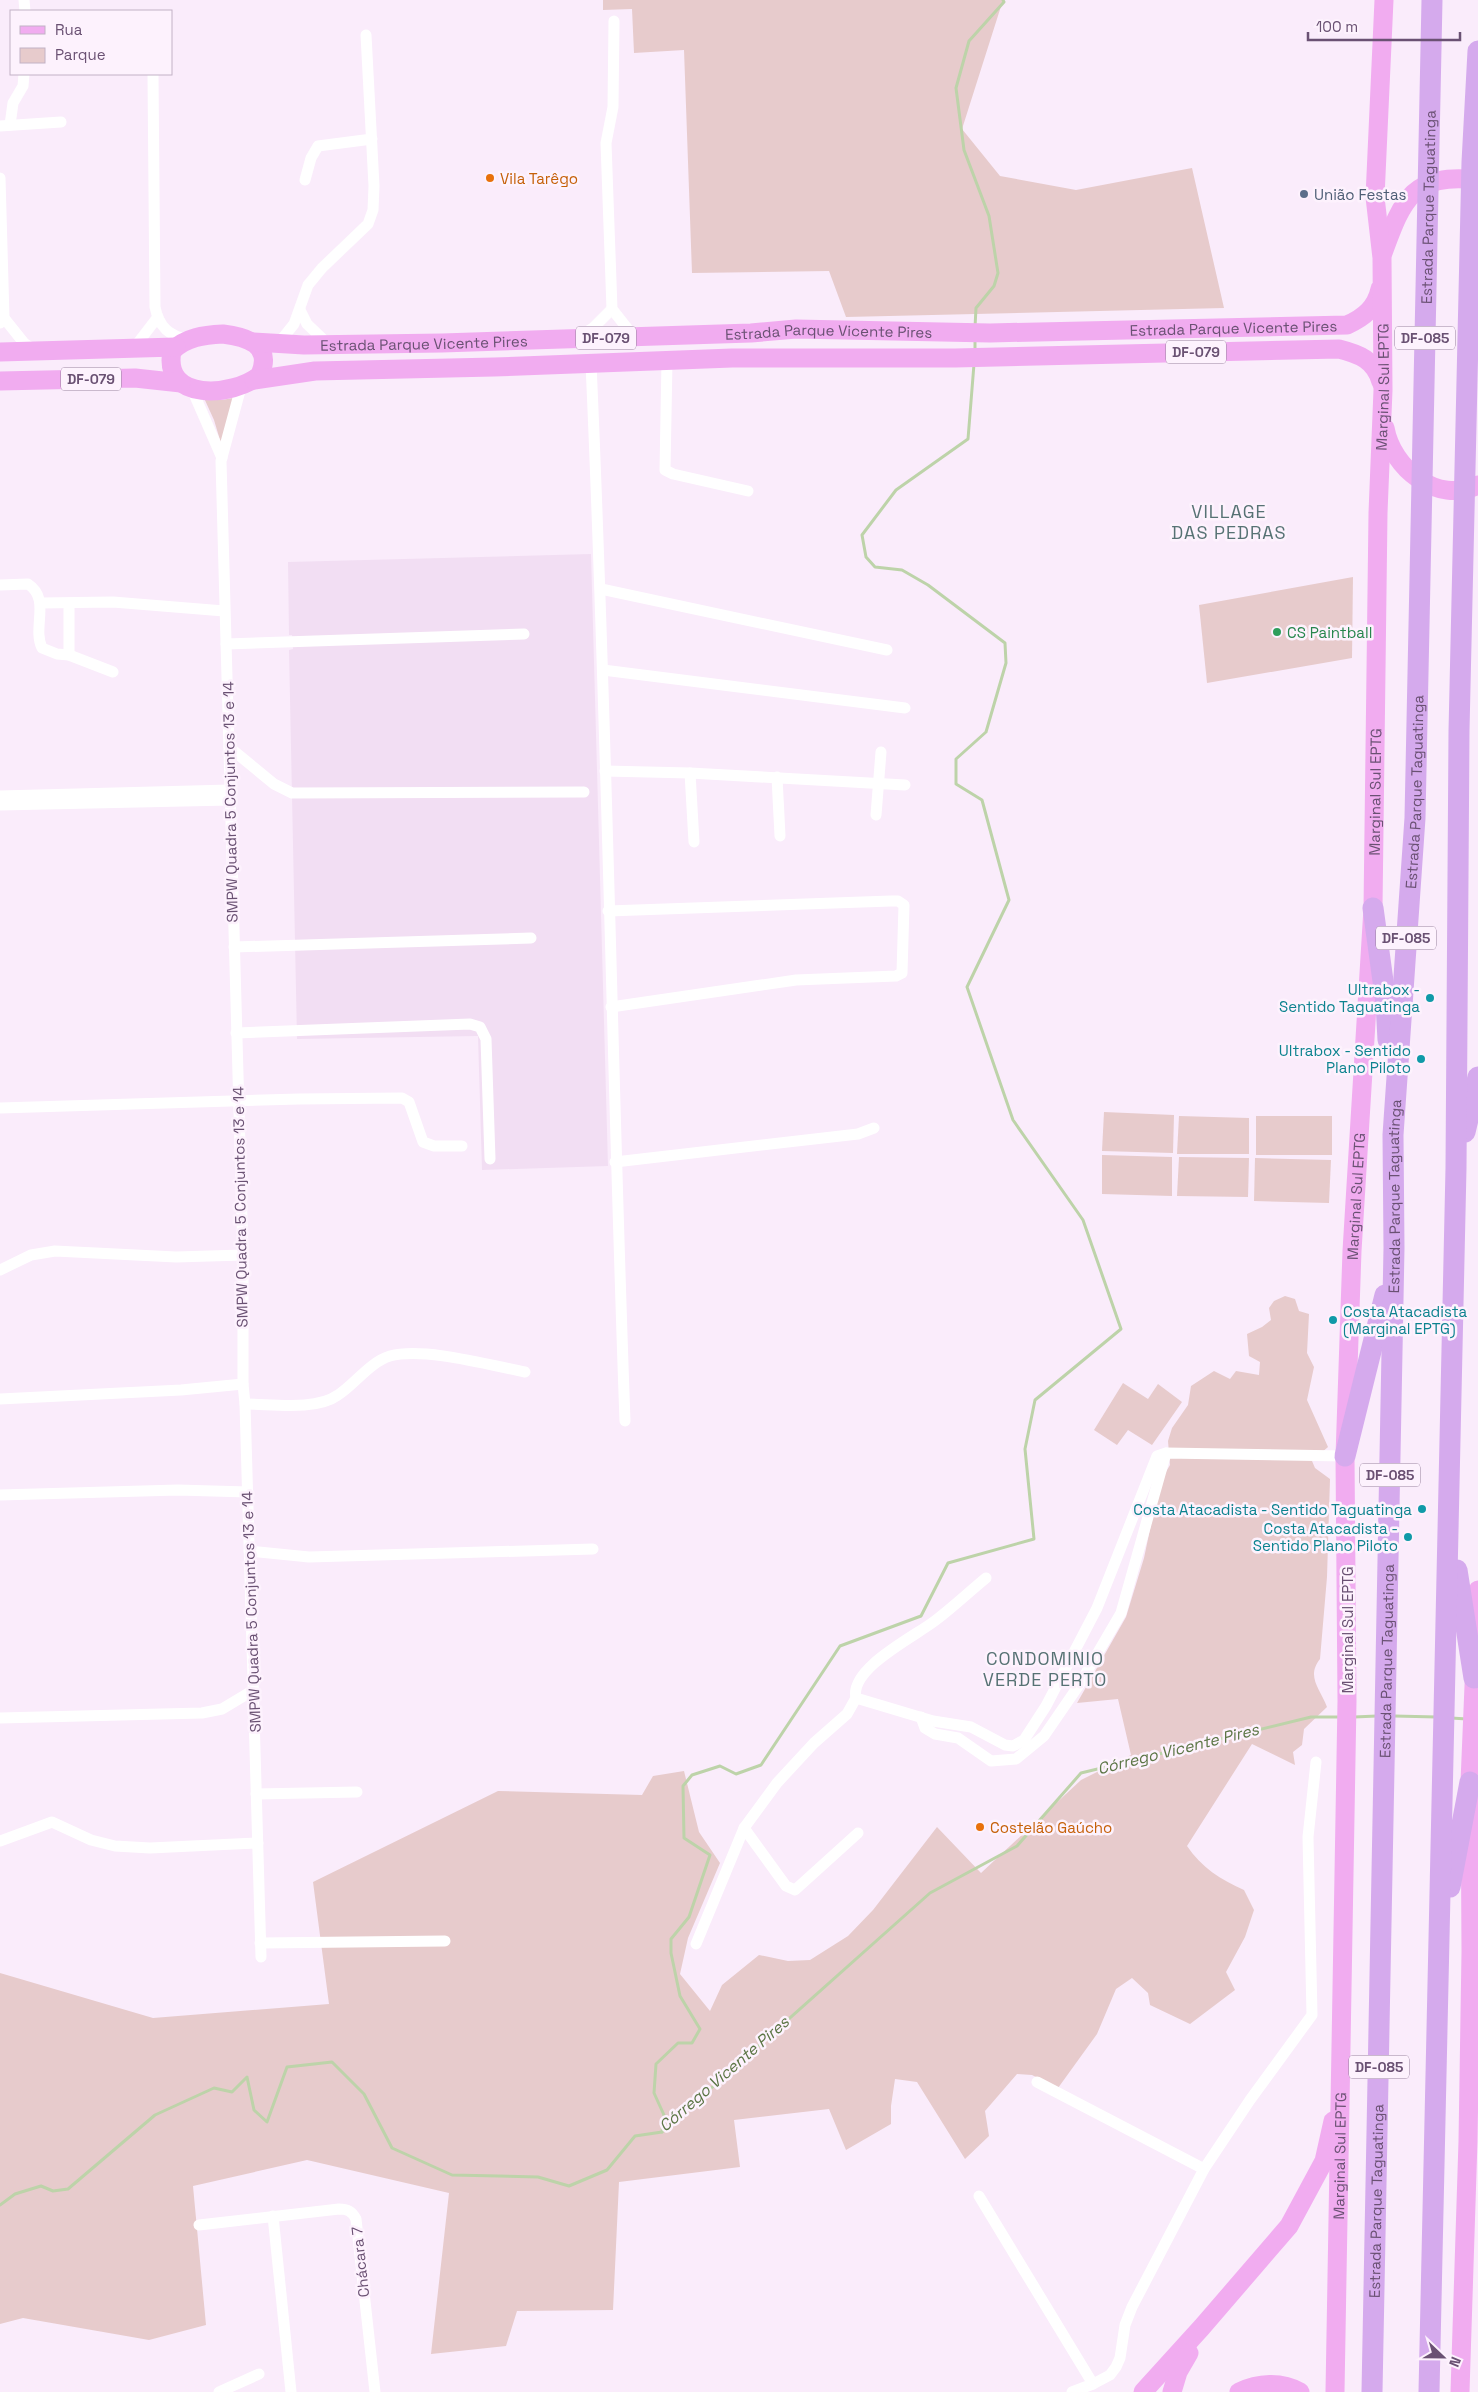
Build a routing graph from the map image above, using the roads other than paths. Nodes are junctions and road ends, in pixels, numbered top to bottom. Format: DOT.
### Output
graph roads {
  1 [pos="1384,0"];
  2 [pos="1432,0"];
  3 [pos="614,21"];
  4 [pos="366,35"];
  5 [pos="1478,51"];
  6 [pos="24,75"];
  7 [pos="153,75"];
  8 [pos="61,122"];
  9 [pos="5,126"];
  10 [pos="372,139"];
  11 [pos="1475,171"];
  12 [pos="0,178"];
  13 [pos="305,180"];
  14 [pos="1382,258"];
  15 [pos="1382,283"];
  16 [pos="612,309"];
  17 [pos="300,310"];
  18 [pos="158,318"];
  19 [pos="2,320"];
  20 [pos="764,332"];
  21 [pos="634,337"];
  22 [pos="576,339"];
  23 [pos="253,342"];
  24 [pos="182,343"];
  25 [pos="278,344"];
  26 [pos="328,344"];
  27 [pos="123,350"];
  28 [pos="36,351"];
  29 [pos="0,352"];
  30 [pos="760,359"];
  31 [pos="667,361"];
  32 [pos="591,364"];
  33 [pos="0,381"];
  34 [pos="248,383"];
  35 [pos="186,385"];
  36 [pos="1383,390"];
  37 [pos="1382,410"];
  38 [pos="222,458"];
  39 [pos="1478,485"];
  40 [pos="748,491"];
  41 [pos="0,585"];
  42 [pos="601,589"];
  43 [pos="41,603"];
  44 [pos="69,603"];
  45 [pos="224,611"];
  46 [pos="524,634"];
  47 [pos="226,644"];
  48 [pos="887,650"];
  49 [pos="69,655"];
  50 [pos="603,670"];
  51 [pos="113,672"];
  52 [pos="905,708"];
  53 [pos="229,747"];
  54 [pos="881,752"];
  55 [pos="605,771"];
  56 [pos="690,772"];
  57 [pos="777,777"];
  58 [pos="878,784"];
  59 [pos="905,785"];
  60 [pos="584,792"];
  61 [pos="230,795"];
  62 [pos="0,796"];
  63 [pos="153,797"];
  64 [pos="0,805"];
  65 [pos="876,815"];
  66 [pos="780,836"];
  67 [pos="694,842"];
  68 [pos="1373,908"];
  69 [pos="608,911"];
  70 [pos="531,938"];
  71 [pos="234,947"];
  72 [pos="611,1007"];
  73 [pos="236,1033"];
  74 [pos="1478,1077"];
  75 [pos="237,1101"];
  76 [pos="0,1108"];
  77 [pos="874,1128"];
  78 [pos="1393,1135"];
  79 [pos="462,1146"];
  80 [pos="490,1160"];
  81 [pos="615,1162"];
  82 [pos="1456,1168"];
  83 [pos="1394,1248"];
  84 [pos="242,1255"];
  85 [pos="0,1270"];
  86 [pos="525,1372"];
  87 [pos="243,1384"];
  88 [pos="0,1399"];
  89 [pos="245,1404"];
  90 [pos="625,1421"];
  91 [pos="1166,1453"];
  92 [pos="1346,1456"];
  93 [pos="1448,1483"];
  94 [pos="248,1492"];
  95 [pos="0,1495"];
  96 [pos="594,1549"];
  97 [pos="250,1551"];
  98 [pos="986,1578"];
  99 [pos="1478,1590"];
  100 [pos="1474,1678"];
  101 [pos="252,1691"];
  102 [pos="856,1698"];
  103 [pos="920,1717"];
  104 [pos="0,1718"];
  105 [pos="1316,1762"];
  106 [pos="1470,1782"];
  107 [pos="356,1792"];
  108 [pos="256,1794"];
  109 [pos="744,1828"];
  110 [pos="858,1833"];
  111 [pos="0,1841"];
  112 [pos="258,1843"];
  113 [pos="445,1941"];
  114 [pos="260,1943"];
  115 [pos="696,1944"];
  116 [pos="1437,1951"];
  117 [pos="261,1956"];
  118 [pos="1038,2082"];
  119 [pos="1342,2086"];
  120 [pos="1468,2141"];
  121 [pos="1204,2169"];
  122 [pos="1478,2188"];
  123 [pos="978,2196"];
  124 [pos="273,2216"];
  125 [pos="199,2225"];
  126 [pos="1202,2327"];
  127 [pos="259,2374"];
  128 [pos="1093,2384"];
  129 [pos="220,2392"];
  130 [pos="290,2392"];
  131 [pos="375,2392"];
  132 [pos="1072,2392"];
  133 [pos="1143,2392"];
  134 [pos="1172,2392"];
  135 [pos="1239,2392"];
  136 [pos="1300,2392"];
  137 [pos="1335,2392"];
  138 [pos="1372,2392"];
  139 [pos="1429,2392"];
  140 [pos="1460,2392"];
  1 -- 14 [label="main road, Marginal Sul EPTG"];
  2 -- 78 [label="highway, Estrada Parque Taguatinga / DF-085"];
  3 -- 16 [label="street"];
  4 -- 10 [label="street"];
  5 -- 11 [label="highway, DF-085"];
  6 -- 9 [label="street"];
  7 -- 18 [label="street"];
  8 -- 9 [label="street"];
  10 -- 13 [label="street"];
  10 -- 17 [label="street"];
  11 -- 14 [label="main road"];
  11 -- 82 [label="highway, DF-085"];
  12 -- 19 [label="street"];
  14 -- 15 [label="main road, Marginal Sul EPTG"];
  15 -- 20 [label="main road, Estrada Parque Vicente Pires / DF-079"];
  15 -- 36 [label="main road, Marginal Sul EPTG"];
  16 -- 21 [label="street"];
  16 -- 22 [label="street"];
  17 -- 25 [label="street"];
  17 -- 26 [label="street"];
  18 -- 24 [label="street"];
  18 -- 27 [label="street"];
  19 -- 28 [label="street"];
  20 -- 21 [label="main road, Estrada Parque Vicente Pires / DF-079"];
  20 -- 30 [label="main road"];
  21 -- 22 [label="main road, Estrada Parque Vicente Pires / DF-079"];
  22 -- 26 [label="main road, Estrada Parque Vicente Pires / DF-079"];
  23 -- 24 [label="main road, DF-079"];
  23 -- 25 [label="main road, Estrada Parque Vicente Pires / DF-079"];
  23 -- 34 [label="main road"];
  24 -- 27 [label="main road, DF-079"];
  24 -- 35 [label="main road"];
  25 -- 26 [label="main road, Estrada Parque Vicente Pires / DF-079"];
  27 -- 28 [label="main road, DF-079"];
  28 -- 29 [label="main road, DF-079"];
  30 -- 31 [label="main road, Estrada Parque Vicente Pires / DF-079"];
  30 -- 36 [label="main road, Estrada Parque Vicente Pires / DF-079"];
  31 -- 32 [label="main road, Estrada Parque Vicente Pires / DF-079"];
  31 -- 40 [label="street"];
  32 -- 34 [label="main road, Estrada Parque Vicente Pires / DF-079"];
  32 -- 42 [label="street"];
  33 -- 35 [label="main road, DF-079"];
  34 -- 35 [label="main road, DF-079"];
  34 -- 38 [label="street, SMPW Quadra 5 Conjuntos 13 e 14"];
  35 -- 38 [label="street, SMPW Quadra 5 Conjuntos 13 e 14"];
  36 -- 37 [label="main road, Marginal Sul EPTG"];
  37 -- 39 [label="main road"];
  37 -- 68 [label="main road, Marginal Sul EPTG"];
  38 -- 45 [label="street, SMPW Quadra 5 Conjuntos 13 e 14"];
  41 -- 43 [label="street"];
  42 -- 48 [label="street"];
  42 -- 50 [label="street"];
  43 -- 44 [label="street"];
  43 -- 49 [label="street"];
  44 -- 45 [label="street"];
  44 -- 49 [label="street"];
  45 -- 47 [label="street, SMPW Quadra 5 Conjuntos 13 e 14"];
  46 -- 47 [label="street"];
  47 -- 53 [label="street, SMPW Quadra 5 Conjuntos 13 e 14"];
  49 -- 51 [label="street"];
  50 -- 52 [label="street"];
  50 -- 55 [label="street"];
  53 -- 60 [label="street"];
  53 -- 61 [label="street, SMPW Quadra 5 Conjuntos 13 e 14"];
  54 -- 58 [label="street"];
  55 -- 56 [label="street"];
  55 -- 69 [label="street"];
  56 -- 57 [label="street"];
  56 -- 67 [label="street"];
  57 -- 58 [label="street"];
  57 -- 66 [label="street"];
  58 -- 59 [label="street"];
  58 -- 65 [label="street"];
  61 -- 63 [label="street"];
  61 -- 71 [label="street, SMPW Quadra 5 Conjuntos 13 e 14"];
  62 -- 63 [label="street"];
  63 -- 64 [label="street"];
  68 -- 78 [label="highway"];
  68 -- 92 [label="main road, Marginal Sul EPTG"];
  69 -- 72 [label="street"];
  69 -- 72 [label="street"];
  70 -- 71 [label="street"];
  71 -- 73 [label="street, SMPW Quadra 5 Conjuntos 13 e 14"];
  72 -- 81 [label="street"];
  73 -- 75 [label="street, SMPW Quadra 5 Conjuntos 13 e 14"];
  73 -- 80 [label="street"];
  74 -- 82 [label="highway"];
  75 -- 76 [label="street"];
  75 -- 79 [label="street"];
  75 -- 84 [label="street, SMPW Quadra 5 Conjuntos 13 e 14"];
  77 -- 81 [label="street"];
  78 -- 83 [label="highway, Estrada Parque Taguatinga / DF-085"];
  81 -- 90 [label="street"];
  82 -- 93 [label="highway, DF-085"];
  83 -- 92 [label="highway"];
  83 -- 138 [label="highway, Estrada Parque Taguatinga / DF-085"];
  84 -- 85 [label="street"];
  84 -- 87 [label="street, SMPW Quadra 5 Conjuntos 13 e 14"];
  86 -- 89 [label="street"];
  87 -- 88 [label="street"];
  87 -- 89 [label="street, SMPW Quadra 5 Conjuntos 13 e 14"];
  89 -- 94 [label="street, SMPW Quadra 5 Conjuntos 13 e 14"];
  91 -- 92 [label="street"];
  91 -- 103 [label="street"];
  91 -- 103 [label="street"];
  92 -- 119 [label="main road, Marginal Sul EPTG"];
  93 -- 100 [label="highway"];
  93 -- 116 [label="highway, DF-085"];
  94 -- 95 [label="street"];
  94 -- 97 [label="street, SMPW Quadra 5 Conjuntos 13 e 14"];
  96 -- 97 [label="street"];
  97 -- 101 [label="street, SMPW Quadra 5 Conjuntos 13 e 14"];
  98 -- 102 [label="street"];
  99 -- 100 [label="main road"];
  100 -- 106 [label="main road"];
  101 -- 104 [label="street"];
  101 -- 108 [label="street, SMPW Quadra 5 Conjuntos 13 e 14"];
  102 -- 103 [label="street"];
  102 -- 109 [label="street"];
  105 -- 121 [label="street"];
  106 -- 116 [label="highway"];
  106 -- 120 [label="main road"];
  107 -- 108 [label="street"];
  108 -- 112 [label="street, SMPW Quadra 5 Conjuntos 13 e 14"];
  109 -- 110 [label="street"];
  109 -- 115 [label="street"];
  111 -- 112 [label="street"];
  112 -- 114 [label="street, SMPW Quadra 5 Conjuntos 13 e 14"];
  113 -- 114 [label="street"];
  114 -- 117 [label="street, SMPW Quadra 5 Conjuntos 13 e 14"];
  116 -- 139 [label="highway, DF-085"];
  118 -- 121 [label="street"];
  119 -- 126 [label="main road"];
  119 -- 137 [label="main road, Marginal Sul EPTG"];
  120 -- 122 [label="main road"];
  120 -- 140 [label="main road"];
  121 -- 128 [label="street"];
  123 -- 128 [label="street"];
  124 -- 125 [label="street, Chácara 7"];
  124 -- 130 [label="street"];
  124 -- 131 [label="street, Chácara 7"];
  126 -- 133 [label="main road"];
  126 -- 134 [label="main road"];
  127 -- 129 [label="street"];
  128 -- 132 [label="street"];
  135 -- 136 [label="main road"];
}
